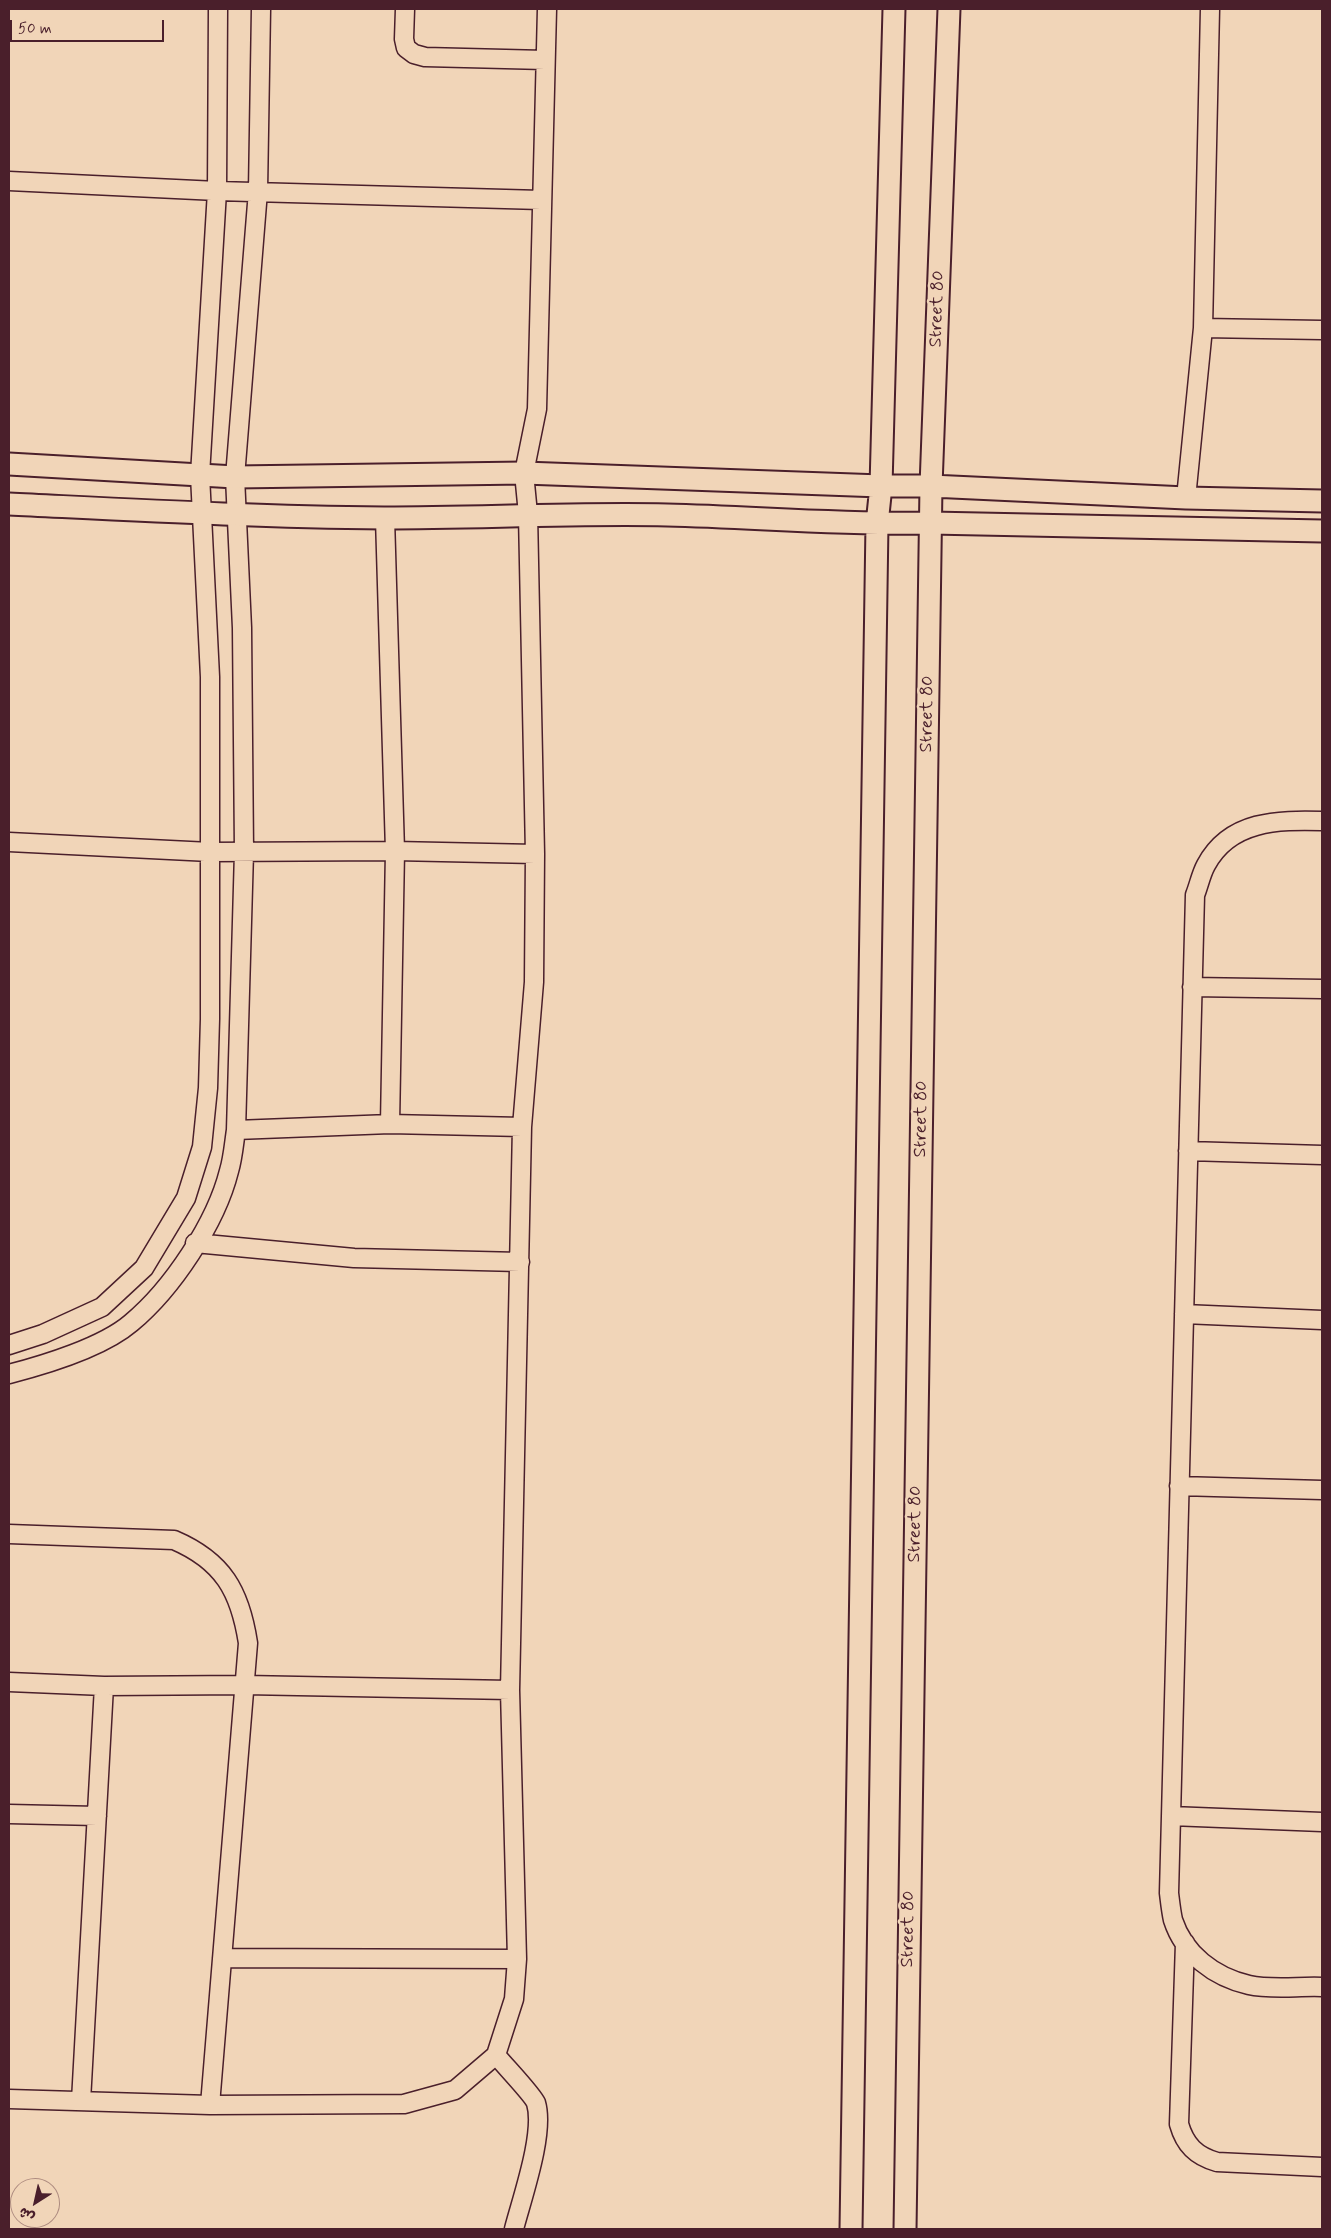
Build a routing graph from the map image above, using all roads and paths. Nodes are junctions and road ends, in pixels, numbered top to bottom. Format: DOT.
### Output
graph roads {
  1 [pos="218,9"];
  2 [pos="261,9"];
  3 [pos="405,9"];
  4 [pos="547,9"];
  5 [pos="894,9"];
  6 [pos="949,9"];
  7 [pos="1210,9"];
  8 [pos="545,60"];
  9 [pos="9,181"];
  10 [pos="217,191"];
  11 [pos="258,191"];
  12 [pos="541,200"];
  13 [pos="1203,328"];
  14 [pos="1322,330"];
  15 [pos="9,464"];
  16 [pos="524,473"];
  17 [pos="200,475"];
  18 [pos="235,477"];
  19 [pos="881,486"];
  20 [pos="931,486"];
  21 [pos="1186,498"];
  22 [pos="1322,501"];
  23 [pos="9,504"];
  24 [pos="203,514"];
  25 [pos="528,514"];
  26 [pos="238,515"];
  27 [pos="386,518"];
  28 [pos="931,523"];
  29 [pos="877,524"];
  30 [pos="1322,531"];
  31 [pos="1322,821"];
  32 [pos="9,842"];
  33 [pos="395,851"];
  34 [pos="210,852"];
  35 [pos="244,852"];
  36 [pos="535,854"];
  37 [pos="1192,987"];
  38 [pos="1322,990"];
  39 [pos="390,1124"];
  40 [pos="522,1127"];
  41 [pos="236,1130"];
  42 [pos="1188,1151"];
  43 [pos="1322,1155"];
  44 [pos="195,1243"];
  45 [pos="520,1262"];
  46 [pos="1184,1314"];
  47 [pos="1322,1320"];
  48 [pos="9,1344"];
  49 [pos="9,1374"];
  50 [pos="1179,1486"];
  51 [pos="1322,1490"];
  52 [pos="9,1534"];
  53 [pos="9,1682"];
  54 [pos="245,1685"];
  55 [pos="104,1686"];
  56 [pos="510,1690"];
  57 [pos="9,1814"];
  58 [pos="97,1816"];
  59 [pos="1171,1816"];
  60 [pos="1322,1822"];
  61 [pos="1184,1944"];
  62 [pos="222,1958"];
  63 [pos="517,1959"];
  64 [pos="1322,1987"];
  65 [pos="496,2055"];
  66 [pos="9,2099"];
  67 [pos="81,2101"];
  68 [pos="210,2106"];
  69 [pos="1322,2167"];
  70 [pos="514,2229"];
  71 [pos="851,2229"];
  72 [pos="905,2229"];
  1 -- 10 [label="street"];
  2 -- 11 [label="street"];
  3 -- 8 [label="street"];
  4 -- 8 [label="street"];
  5 -- 19 [label="street"];
  6 -- 20 [label="street, Street 80"];
  7 -- 13 [label="street"];
  8 -- 12 [label="street"];
  9 -- 10 [label="street"];
  10 -- 11 [label="street"];
  10 -- 17 [label="street"];
  11 -- 12 [label="street"];
  11 -- 18 [label="street"];
  12 -- 16 [label="street"];
  13 -- 14 [label="street"];
  13 -- 21 [label="street"];
  15 -- 17 [label="street"];
  16 -- 18 [label="street"];
  16 -- 19 [label="street"];
  16 -- 25 [label="street"];
  17 -- 18 [label="street"];
  17 -- 24 [label="street"];
  18 -- 26 [label="street"];
  19 -- 20 [label="street"];
  19 -- 29 [label="street"];
  20 -- 21 [label="street"];
  20 -- 28 [label="street, Street 80"];
  21 -- 22 [label="street"];
  23 -- 24 [label="street"];
  24 -- 26 [label="street"];
  24 -- 34 [label="street"];
  25 -- 27 [label="street"];
  25 -- 29 [label="street"];
  25 -- 36 [label="street"];
  26 -- 27 [label="street"];
  26 -- 35 [label="street"];
  27 -- 33 [label="street"];
  28 -- 29 [label="street"];
  28 -- 30 [label="street"];
  28 -- 72 [label="street, Street 80"];
  29 -- 71 [label="street"];
  31 -- 37 [label="street"];
  32 -- 34 [label="street"];
  33 -- 35 [label="street"];
  33 -- 36 [label="street"];
  33 -- 39 [label="street"];
  34 -- 35 [label="street"];
  34 -- 48 [label="street"];
  35 -- 41 [label="street"];
  36 -- 40 [label="street"];
  37 -- 38 [label="street"];
  37 -- 42 [label="street"];
  39 -- 40 [label="street"];
  39 -- 41 [label="street"];
  40 -- 45 [label="street"];
  41 -- 44 [label="street"];
  42 -- 43 [label="street"];
  42 -- 46 [label="street"];
  44 -- 45 [label="street"];
  44 -- 49 [label="street"];
  45 -- 56 [label="street"];
  46 -- 47 [label="street"];
  46 -- 50 [label="street"];
  50 -- 51 [label="street"];
  50 -- 59 [label="street"];
  52 -- 54 [label="street"];
  53 -- 55 [label="street"];
  54 -- 55 [label="street"];
  54 -- 56 [label="street"];
  54 -- 62 [label="street"];
  55 -- 58 [label="street"];
  56 -- 63 [label="street"];
  57 -- 58 [label="street"];
  58 -- 67 [label="street"];
  59 -- 60 [label="street"];
  59 -- 61 [label="street"];
  61 -- 64 [label="street"];
  61 -- 69 [label="street"];
  62 -- 63 [label="street"];
  62 -- 68 [label="street"];
  63 -- 65 [label="street"];
  65 -- 68 [label="street"];
  65 -- 70 [label="street"];
  66 -- 67 [label="street"];
  67 -- 68 [label="street"];
}
